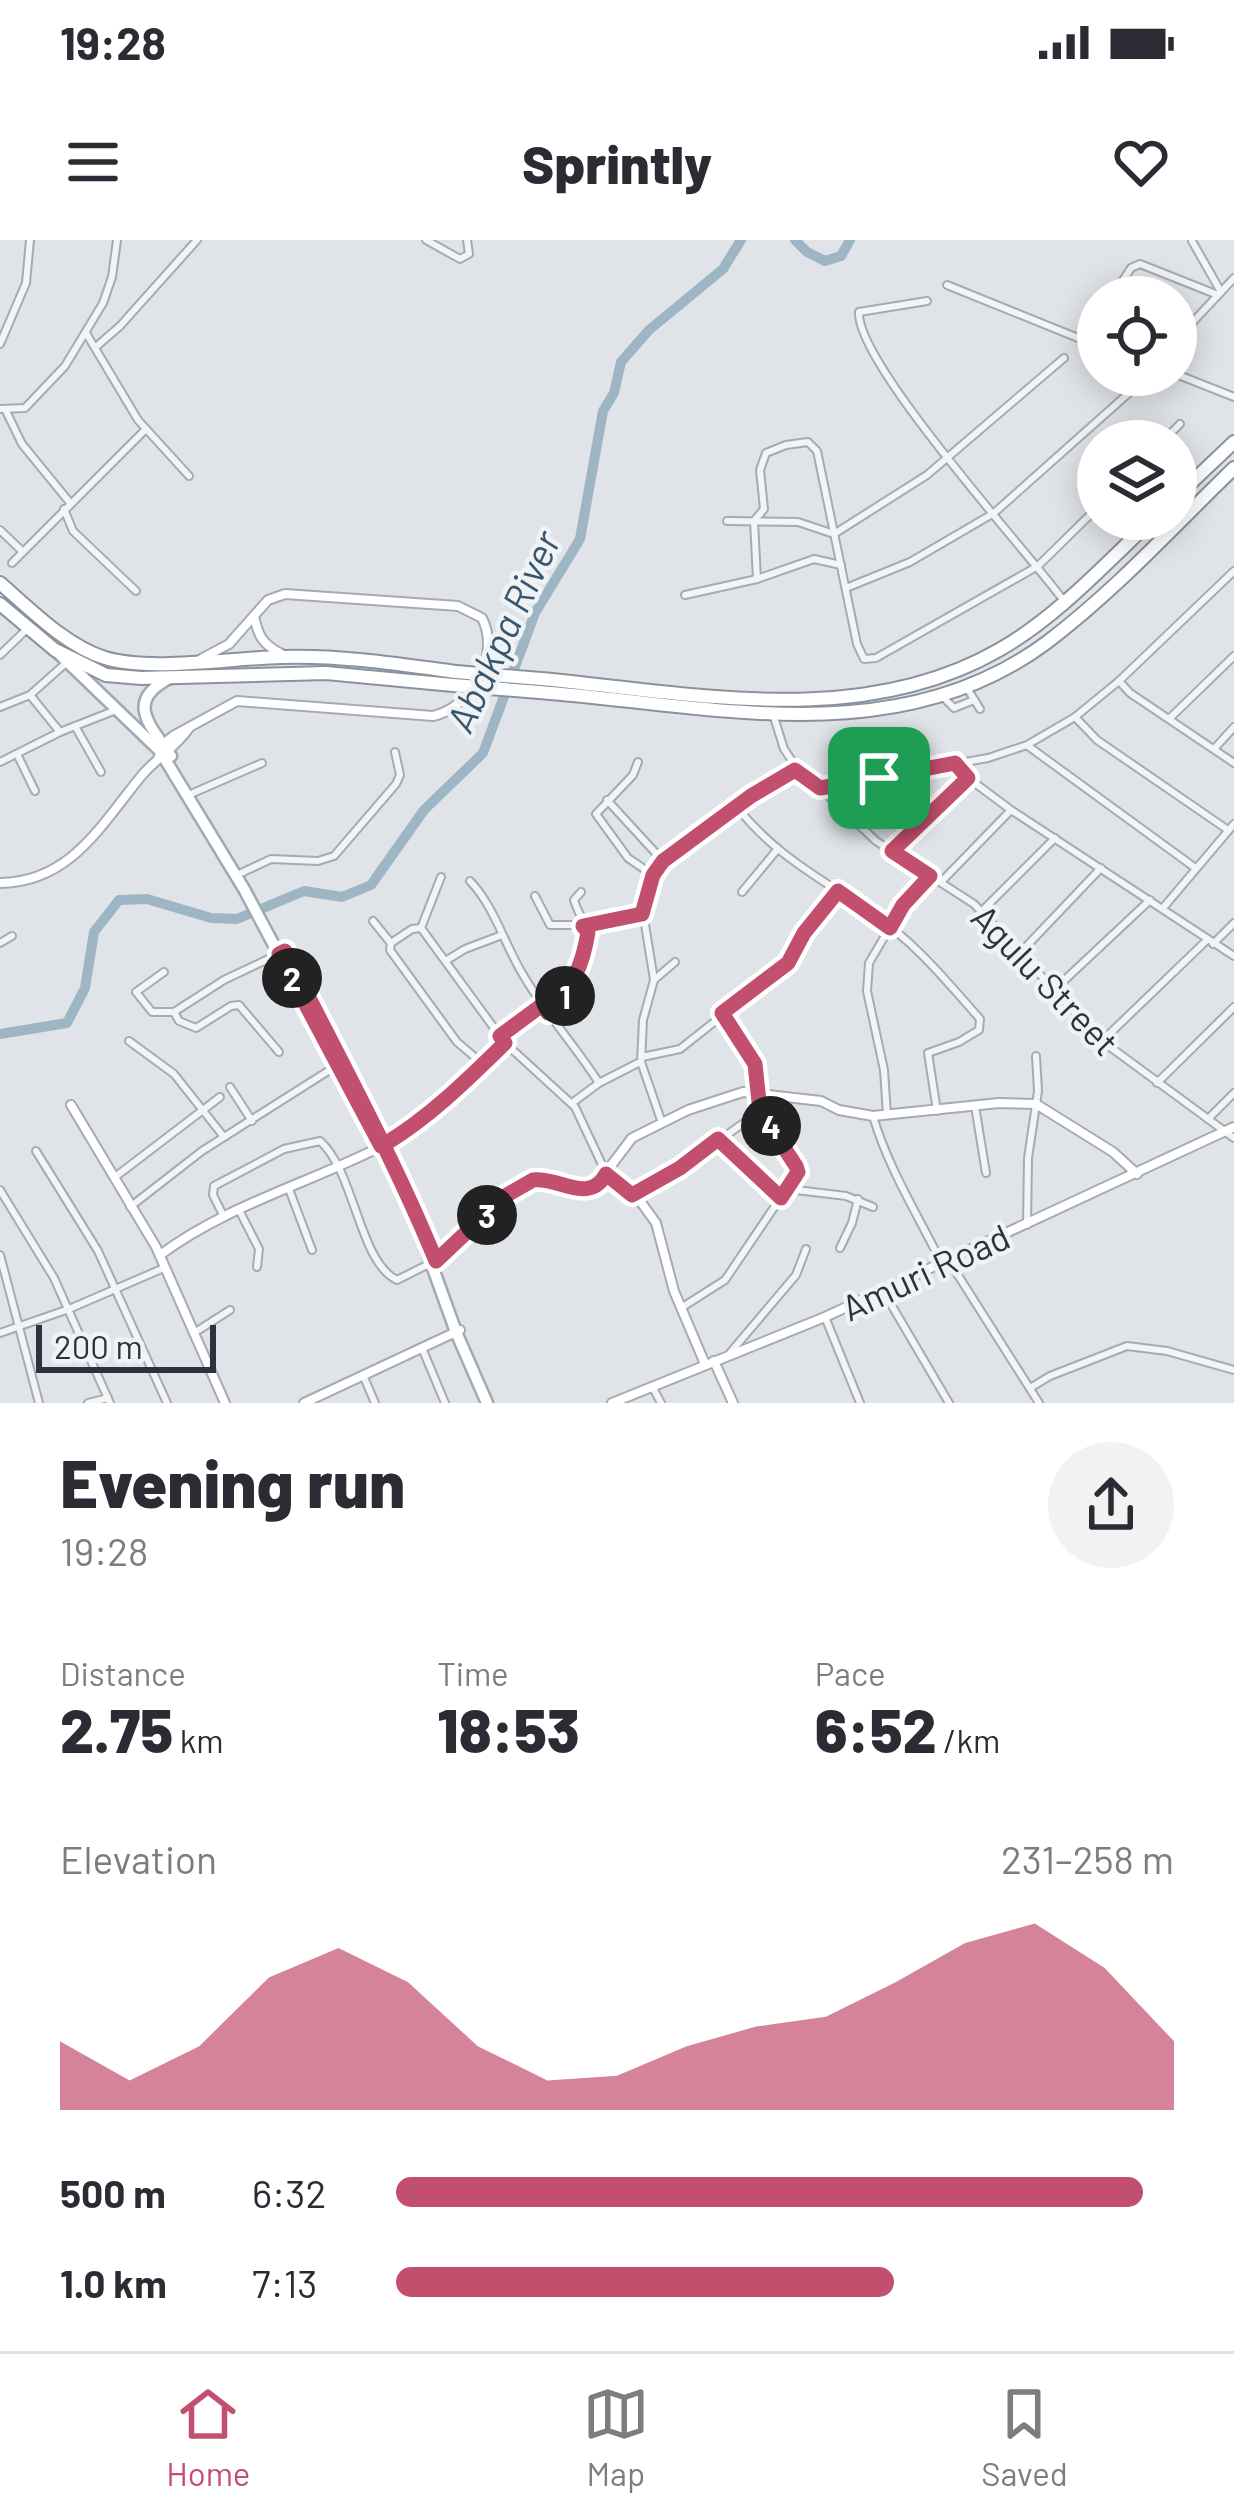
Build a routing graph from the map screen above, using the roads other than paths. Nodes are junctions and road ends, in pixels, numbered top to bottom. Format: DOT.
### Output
graph roads {
  1 [pos="30,240"];
  2 [pos="117,240"];
  3 [pos="196,240"];
  4 [pos="426,240"];
  5 [pos="466,240"];
  6 [pos="1192,242"];
  7 [pos="1126,276"];
  8 [pos="1173,276"];
  9 [pos="1234,278"];
  10 [pos="947,285"];
  11 [pos="1197,285"];
  12 [pos="1219,293"];
  13 [pos="927,301"];
  14 [pos="1197,317"];
  15 [pos="86,333"];
  16 [pos="1077,338"];
  17 [pos="0,344"];
  18 [pos="97,346"];
  19 [pos="1064,358"];
  20 [pos="1197,382"];
  21 [pos="1126,396"];
  22 [pos="1234,397"];
  23 [pos="3,410"];
  24 [pos="146,429"];
  25 [pos="1234,442"];
  26 [pos="950,457"];
  27 [pos="1234,468"];
  28 [pos="189,476"];
  29 [pos="1197,477"];
  30 [pos="67,507"];
  31 [pos="994,514"];
  32 [pos="727,521"];
  33 [pos="754,521"];
  34 [pos="1077,528"];
  35 [pos="0,530"];
  36 [pos="834,534"];
  37 [pos="1130,540"];
  38 [pos="22,550"];
  39 [pos="12,563"];
  40 [pos="841,565"];
  41 [pos="1038,566"];
  42 [pos="1234,571"];
  43 [pos="757,579"];
  44 [pos="0,583"];
  45 [pos="847,588"];
  46 [pos="136,591"];
  47 [pos="685,595"];
  48 [pos="1064,602"];
  49 [pos="0,604"];
  50 [pos="254,614"];
  51 [pos="28,628"];
  52 [pos="55,650"];
  53 [pos="0,655"];
  54 [pos="286,656"];
  55 [pos="1234,656"];
  56 [pos="200,660"];
  57 [pos="66,663"];
  58 [pos="175,676"];
  59 [pos="454,678"];
  60 [pos="1119,681"];
  61 [pos="540,686"];
  62 [pos="971,694"];
  63 [pos="30,695"];
  64 [pos="0,707"];
  65 [pos="119,708"];
  66 [pos="980,710"];
  67 [pos="773,714"];
  68 [pos="1075,717"];
  69 [pos="1170,718"];
  70 [pos="74,726"];
  71 [pos="1234,727"];
  72 [pos="60,732"];
  73 [pos="1027,745"];
  74 [pos="1214,749"];
  75 [pos="162,750"];
  76 [pos="395,752"];
  77 [pos="17,754"];
  78 [pos="0,762"];
  79 [pos="638,762"];
  80 [pos="262,763"];
  81 [pos="955,763"];
  82 [pos="1234,764"];
  83 [pos="795,770"];
  84 [pos="100,772"];
  85 [pos="968,778"];
  86 [pos="820,788"];
  87 [pos="35,791"];
  88 [pos="194,793"];
  89 [pos="608,800"];
  90 [pos="736,807"];
  91 [pos="1012,810"];
  92 [pos="1231,827"];
  93 [pos="1055,838"];
  94 [pos="776,851"];
  95 [pos="892,851"];
  96 [pos="663,861"];
  97 [pos="1101,868"];
  98 [pos="1194,868"];
  99 [pos="238,874"];
  100 [pos="653,875"];
  101 [pos="930,876"];
  102 [pos="442,878"];
  103 [pos="470,881"];
  104 [pos="942,881"];
  105 [pos="0,883"];
  106 [pos="838,891"];
  107 [pos="581,892"];
  108 [pos="742,892"];
  109 [pos="535,896"];
  110 [pos="1150,900"];
  111 [pos="1162,909"];
  112 [pos="982,911"];
  113 [pos="642,914"];
  114 [pos="373,922"];
  115 [pos="1234,923"];
  116 [pos="584,927"];
  117 [pos="421,928"];
  118 [pos="890,928"];
  119 [pos="502,935"];
  120 [pos="12,936"];
  121 [pos="1210,942"];
  122 [pos="0,943"];
  123 [pos="391,943"];
  124 [pos="282,952"];
  125 [pos="1019,954"];
  126 [pos="1234,956"];
  127 [pos="447,960"];
  128 [pos="675,962"];
  129 [pos="164,972"];
  130 [pos="655,980"];
  131 [pos="1054,990"];
  132 [pos="542,1005"];
  133 [pos="1234,1006"];
  134 [pos="174,1012"];
  135 [pos="548,1013"];
  136 [pos="722,1013"];
  137 [pos="503,1040"];
  138 [pos="1102,1041"];
  139 [pos="129,1042"];
  140 [pos="279,1052"];
  141 [pos="1036,1056"];
  142 [pos="642,1059"];
  143 [pos="341,1062"];
  144 [pos="484,1064"];
  145 [pos="599,1083"];
  146 [pos="1156,1083"];
  147 [pos="230,1087"];
  148 [pos="761,1092"];
  149 [pos="1234,1093"];
  150 [pos="220,1097"];
  151 [pos="572,1103"];
  152 [pos="1036,1104"];
  153 [pos="70,1105"];
  154 [pos="975,1106"];
  155 [pos="760,1111"];
  156 [pos="937,1111"];
  157 [pos="201,1112"];
  158 [pos="887,1115"];
  159 [pos="873,1116"];
  160 [pos="1208,1118"];
  161 [pos="252,1121"];
  162 [pos="662,1123"];
  163 [pos="1231,1133"];
  164 [pos="224,1137"];
  165 [pos="718,1139"];
  166 [pos="383,1145"];
  167 [pos="36,1151"];
  168 [pos="674,1160"];
  169 [pos="340,1168"];
  170 [pos="680,1168"];
  171 [pos="986,1173"];
  172 [pos="1137,1174"];
  173 [pos="603,1178"];
  174 [pos="112,1179"];
  175 [pos="289,1189"];
  176 [pos="788,1189"];
  177 [pos="0,1190"];
  178 [pos="632,1195"];
  179 [pos="781,1198"];
  180 [pos="858,1199"];
  181 [pos="130,1207"];
  182 [pos="873,1207"];
  183 [pos="238,1210"];
  184 [pos="224,1217"];
  185 [pos="1027,1225"];
  186 [pos="840,1248"];
  187 [pos="806,1249"];
  188 [pos="312,1250"];
  189 [pos="0,1255"];
  190 [pos="160,1256"];
  191 [pos="434,1262"];
  192 [pos="946,1262"];
  193 [pos="165,1268"];
  194 [pos="257,1268"];
  195 [pos="882,1288"];
  196 [pos="115,1290"];
  197 [pos="681,1308"];
  198 [pos="69,1310"];
  199 [pos="230,1310"];
  200 [pos="825,1317"];
  201 [pos="19,1328"];
  202 [pos="458,1331"];
  203 [pos="0,1333"];
  204 [pos="194,1334"];
  205 [pos="422,1348"];
  206 [pos="728,1356"];
  207 [pos="710,1363"];
  208 [pos="1234,1370"];
  209 [pos="363,1375"];
  210 [pos="652,1386"];
  211 [pos="1030,1388"];
  212 [pos="109,1400"];
  213 [pos="1037,1402"];
  214 [pos="39,1403"];
  215 [pos="88,1403"];
  216 [pos="167,1403"];
  217 [pos="225,1403"];
  218 [pos="304,1403"];
  219 [pos="375,1403"];
  220 [pos="446,1403"];
  221 [pos="490,1403"];
  222 [pos="612,1403"];
  223 [pos="661,1403"];
  224 [pos="733,1403"];
  225 [pos="860,1403"];
  226 [pos="949,1403"];
  1 -- 17 [label="street"];
  2 -- 15 [label="street"];
  3 -- 18 [label="street"];
  4 -- 5 [label="street"];
  6 -- 12 [label="street"];
  7 -- 8 [label="street"];
  9 -- 12 [label="street"];
  10 -- 16 [label="street"];
  11 -- 12 [label="street"];
  12 -- 14 [label="street"];
  13 -- 26 [label="street"];
  15 -- 18 [label="street"];
  15 -- 23 [label="street"];
  18 -- 24 [label="street"];
  19 -- 26 [label="street"];
  20 -- 22 [label="street"];
  21 -- 31 [label="street"];
  23 -- 30 [label="street"];
  24 -- 28 [label="street"];
  24 -- 30 [label="street"];
  25 -- 29 [label="highway"];
  26 -- 31 [label="street"];
  26 -- 36 [label="street"];
  27 -- 62 [label="highway"];
  30 -- 38 [label="street"];
  30 -- 46 [label="street"];
  31 -- 41 [label="street"];
  31 -- 45 [label="street"];
  32 -- 33 [label="street"];
  33 -- 36 [label="street"];
  33 -- 36 [label="street"];
  33 -- 43 [label="street"];
  34 -- 41 [label="street"];
  35 -- 38 [label="street"];
  36 -- 40 [label="street"];
  37 -- 48 [label="highway"];
  38 -- 39 [label="street"];
  40 -- 43 [label="street"];
  40 -- 45 [label="street"];
  41 -- 45 [label="street"];
  41 -- 48 [label="street"];
  42 -- 60 [label="street"];
  43 -- 47 [label="street"];
  44 -- 56 [label="highway"];
  48 -- 61 [label="highway"];
  49 -- 51 [label="highway"];
  50 -- 54 [label="street"];
  50 -- 56 [label="street"];
  50 -- 75 [label="street"];
  51 -- 52 [label="highway"];
  51 -- 53 [label="street"];
  52 -- 57 [label="main road"];
  52 -- 58 [label="highway"];
  54 -- 56 [label="highway"];
  54 -- 59 [label="highway"];
  55 -- 69 [label="street"];
  57 -- 63 [label="street"];
  57 -- 65 [label="main road"];
  58 -- 59 [label="highway"];
  58 -- 75 [label="main road"];
  59 -- 61 [label="highway, bridge"];
  60 -- 68 [label="street"];
  60 -- 69 [label="street"];
  61 -- 67 [label="highway"];
  62 -- 66 [label="street"];
  62 -- 67 [label="highway"];
  63 -- 64 [label="street"];
  63 -- 72 [label="street"];
  65 -- 70 [label="street"];
  65 -- 75 [label="main road"];
  67 -- 83 [label="street"];
  68 -- 73 [label="street"];
  68 -- 92 [label="street"];
  69 -- 74 [label="street"];
  70 -- 72 [label="street"];
  70 -- 84 [label="street"];
  71 -- 74 [label="street"];
  72 -- 77 [label="street"];
  73 -- 81 [label="street"];
  73 -- 98 [label="street"];
  74 -- 82 [label="street"];
  75 -- 88 [label="main road"];
  75 -- 99 [label="main road"];
  75 -- 105 [label="street"];
  76 -- 99 [label="street"];
  77 -- 78 [label="street"];
  77 -- 87 [label="street"];
  79 -- 89 [label="street"];
  80 -- 88 [label="street"];
  81 -- 85 [label="street"];
  81 -- 86 [label="street"];
  83 -- 86 [label="street, Agulu Street"];
  83 -- 90 [label="street"];
  85 -- 91 [label="street"];
  85 -- 95 [label="street"];
  86 -- 95 [label="street, Agulu Street"];
  88 -- 99 [label="main road"];
  89 -- 96 [label="street"];
  89 -- 100 [label="street"];
  90 -- 94 [label="street"];
  90 -- 96 [label="street"];
  91 -- 93 [label="street"];
  91 -- 104 [label="street"];
  92 -- 98 [label="street"];
  93 -- 97 [label="street"];
  93 -- 112 [label="street"];
  94 -- 106 [label="street"];
  94 -- 108 [label="street"];
  95 -- 101 [label="street, Agulu Street"];
  96 -- 100 [label="street"];
  97 -- 110 [label="street"];
  97 -- 125 [label="street"];
  98 -- 111 [label="street"];
  99 -- 124 [label="main road"];
  100 -- 113 [label="street"];
  101 -- 104 [label="street, Agulu Street"];
  101 -- 118 [label="street"];
  102 -- 117 [label="street"];
  103 -- 119 [label="street"];
  104 -- 112 [label="street, Agulu Street"];
  106 -- 118 [label="street"];
  106 -- 136 [label="street"];
  107 -- 116 [label="street"];
  109 -- 116 [label="street"];
  110 -- 111 [label="street"];
  110 -- 131 [label="street"];
  111 -- 121 [label="street"];
  112 -- 125 [label="street, Agulu Street"];
  113 -- 116 [label="street"];
  113 -- 130 [label="street"];
  114 -- 123 [label="street"];
  115 -- 121 [label="street"];
  116 -- 135 [label="street"];
  117 -- 123 [label="street"];
  117 -- 127 [label="street"];
  118 -- 156 [label="street"];
  118 -- 158 [label="street"];
  119 -- 127 [label="street"];
  119 -- 132 [label="street"];
  120 -- 122 [label="street"];
  121 -- 126 [label="street"];
  121 -- 138 [label="street"];
  123 -- 144 [label="street"];
  124 -- 134 [label="street"];
  124 -- 143 [label="main road"];
  125 -- 131 [label="street, Agulu Street"];
  127 -- 137 [label="street"];
  128 -- 130 [label="street"];
  129 -- 134 [label="street"];
  130 -- 142 [label="street"];
  131 -- 138 [label="street, Agulu Street"];
  132 -- 135 [label="street"];
  132 -- 137 [label="street"];
  133 -- 146 [label="street"];
  134 -- 140 [label="street"];
  135 -- 145 [label="street"];
  136 -- 142 [label="street"];
  136 -- 148 [label="street"];
  137 -- 144 [label="street"];
  137 -- 151 [label="street"];
  138 -- 146 [label="street, Agulu Street"];
  139 -- 157 [label="street"];
  141 -- 152 [label="street"];
  142 -- 145 [label="street"];
  142 -- 162 [label="street"];
  143 -- 161 [label="street"];
  143 -- 166 [label="main road"];
  144 -- 166 [label="street"];
  145 -- 151 [label="street"];
  146 -- 160 [label="street, Agulu Street"];
  147 -- 161 [label="street"];
  148 -- 155 [label="street"];
  148 -- 159 [label="street"];
  148 -- 162 [label="street"];
  149 -- 160 [label="street"];
  150 -- 157 [label="street"];
  151 -- 173 [label="street"];
  152 -- 154 [label="street"];
  152 -- 172 [label="street"];
  152 -- 185 [label="street"];
  153 -- 174 [label="street"];
  154 -- 156 [label="street"];
  154 -- 171 [label="street"];
  155 -- 165 [label="street"];
  155 -- 176 [label="street"];
  156 -- 158 [label="street"];
  157 -- 164 [label="street"];
  157 -- 174 [label="street"];
  158 -- 159 [label="street"];
  159 -- 192 [label="street"];
  160 -- 163 [label="street, Agulu Street"];
  161 -- 164 [label="street"];
  162 -- 173 [label="street"];
  163 -- 172 [label="street, Amuri Road"];
  164 -- 181 [label="street"];
  165 -- 170 [label="street"];
  165 -- 179 [label="street"];
  166 -- 169 [label="street"];
  166 -- 191 [label="main road"];
  167 -- 196 [label="street"];
  168 -- 170 [label="street"];
  169 -- 175 [label="street"];
  169 -- 184 [label="street"];
  169 -- 191 [label="street"];
  170 -- 178 [label="street"];
  172 -- 185 [label="street, Amuri Road"];
  173 -- 178 [label="street"];
  173 -- 191 [label="street"];
  174 -- 181 [label="street"];
  175 -- 183 [label="street"];
  175 -- 188 [label="street"];
  176 -- 179 [label="street"];
  176 -- 180 [label="street"];
  177 -- 198 [label="street"];
  178 -- 197 [label="street"];
  179 -- 197 [label="street"];
  180 -- 182 [label="street"];
  180 -- 186 [label="street"];
  181 -- 190 [label="street"];
  183 -- 184 [label="street"];
  183 -- 194 [label="street"];
  184 -- 190 [label="street"];
  185 -- 192 [label="street, Amuri Road"];
  187 -- 206 [label="street"];
  189 -- 201 [label="street"];
  190 -- 193 [label="street"];
  191 -- 202 [label="main road"];
  192 -- 195 [label="street, Amuri Road"];
  192 -- 211 [label="street"];
  193 -- 196 [label="street"];
  193 -- 204 [label="street"];
  195 -- 200 [label="street, Amuri Road"];
  195 -- 226 [label="street"];
  196 -- 198 [label="street"];
  196 -- 216 [label="street"];
  197 -- 207 [label="street"];
  198 -- 201 [label="street"];
  198 -- 212 [label="street"];
  199 -- 204 [label="street"];
  200 -- 206 [label="street, Amuri Road"];
  200 -- 225 [label="street"];
  201 -- 203 [label="street"];
  201 -- 214 [label="street"];
  202 -- 205 [label="street"];
  202 -- 221 [label="main road"];
  204 -- 217 [label="street"];
  205 -- 209 [label="street"];
  205 -- 220 [label="street"];
  206 -- 207 [label="street, Amuri Road"];
  207 -- 210 [label="street, Amuri Road"];
  207 -- 224 [label="street"];
  208 -- 211 [label="street"];
  209 -- 218 [label="street"];
  209 -- 219 [label="street"];
  210 -- 222 [label="street, Amuri Road"];
  210 -- 223 [label="street"];
  211 -- 213 [label="street"];
  212 -- 215 [label="street"];
}
